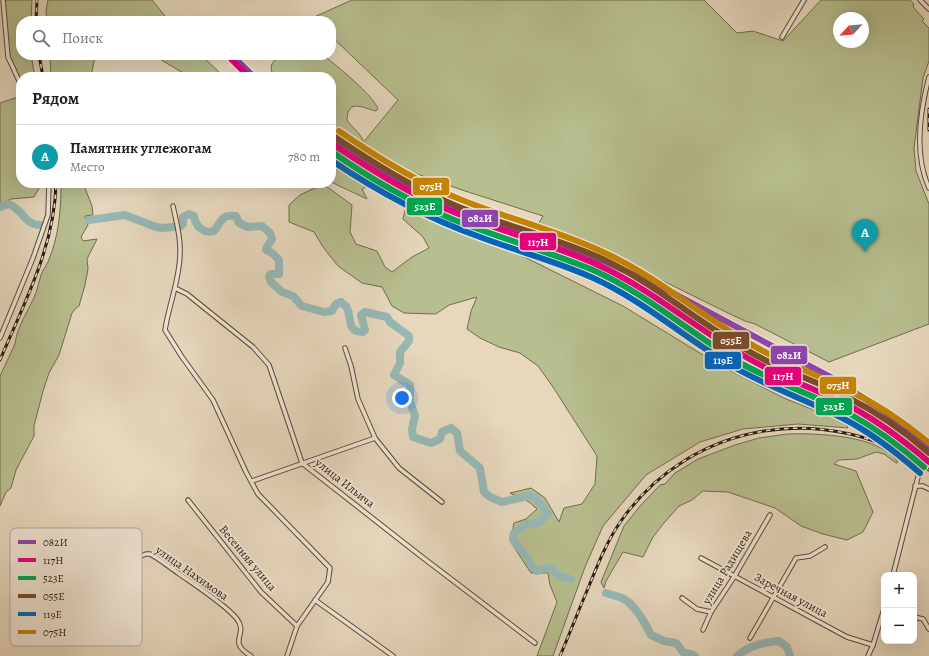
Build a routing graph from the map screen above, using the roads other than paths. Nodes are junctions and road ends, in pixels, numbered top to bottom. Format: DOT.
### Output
graph roads {
  1 [pos="3,0"];
  2 [pos="804,0"];
  3 [pos="920,0"];
  4 [pos="929,9"];
  5 [pos="782,37"];
  6 [pos="16,74"];
  7 [pos="929,77"];
  8 [pos="49,188"];
  9 [pos="929,188"];
  10 [pos="173,206"];
  11 [pos="174,288"];
  12 [pos="0,338"];
  13 [pos="345,348"];
  14 [pos="375,438"];
  15 [pos="302,463"];
  16 [pos="919,473"];
  17 [pos="252,481"];
  18 [pos="915,486"];
  19 [pos="929,489"];
  20 [pos="188,500"];
  21 [pos="442,502"];
  22 [pos="770,515"];
  23 [pos="825,547"];
  24 [pos="142,556"];
  25 [pos="701,558"];
  26 [pos="894,572"];
  27 [pos="734,577"];
  28 [pos="773,597"];
  29 [pos="682,598"];
  30 [pos="315,600"];
  31 [pos="711,612"];
  32 [pos="917,617"];
  33 [pos="881,620"];
  34 [pos="297,626"];
  35 [pos="929,627"];
  36 [pos="703,630"];
  37 [pos="750,638"];
  38 [pos="535,643"];
  39 [pos="874,645"];
  40 [pos="251,656"];
  41 [pos="287,656"];
  42 [pos="393,656"];
  43 [pos="868,656"];
  1 -- 6 [label="street"];
  2 -- 5 [label="street"];
  3 -- 4 [label="street"];
  7 -- 9 [label="street"];
  8 -- 12 [label="street"];
  10 -- 11 [label="street"];
  11 -- 15 [label="street, улица Ильича"];
  11 -- 17 [label="street"];
  13 -- 14 [label="street"];
  14 -- 15 [label="street"];
  14 -- 21 [label="street"];
  15 -- 17 [label="street"];
  15 -- 38 [label="street, улица Ильича"];
  16 -- 18 [label="street"];
  17 -- 30 [label="street"];
  18 -- 19 [label="street"];
  18 -- 26 [label="street"];
  20 -- 34 [label="street, Весенняя улица"];
  22 -- 27 [label="street, улица Радищева"];
  23 -- 28 [label="street"];
  24 -- 40 [label="street, улица Нахимова"];
  25 -- 27 [label="street, Заречная улица"];
  27 -- 28 [label="street, Заречная улица"];
  27 -- 31 [label="street, улица Радищева"];
  28 -- 37 [label="street"];
  28 -- 39 [label="street, Заречная улица"];
  29 -- 31 [label="street"];
  30 -- 34 [label="street"];
  30 -- 42 [label="street"];
  31 -- 36 [label="street, улица Радищева"];
  32 -- 35 [label="street"];
  33 -- 39 [label="street"];
  34 -- 41 [label="street"];
  39 -- 43 [label="street"];
}
